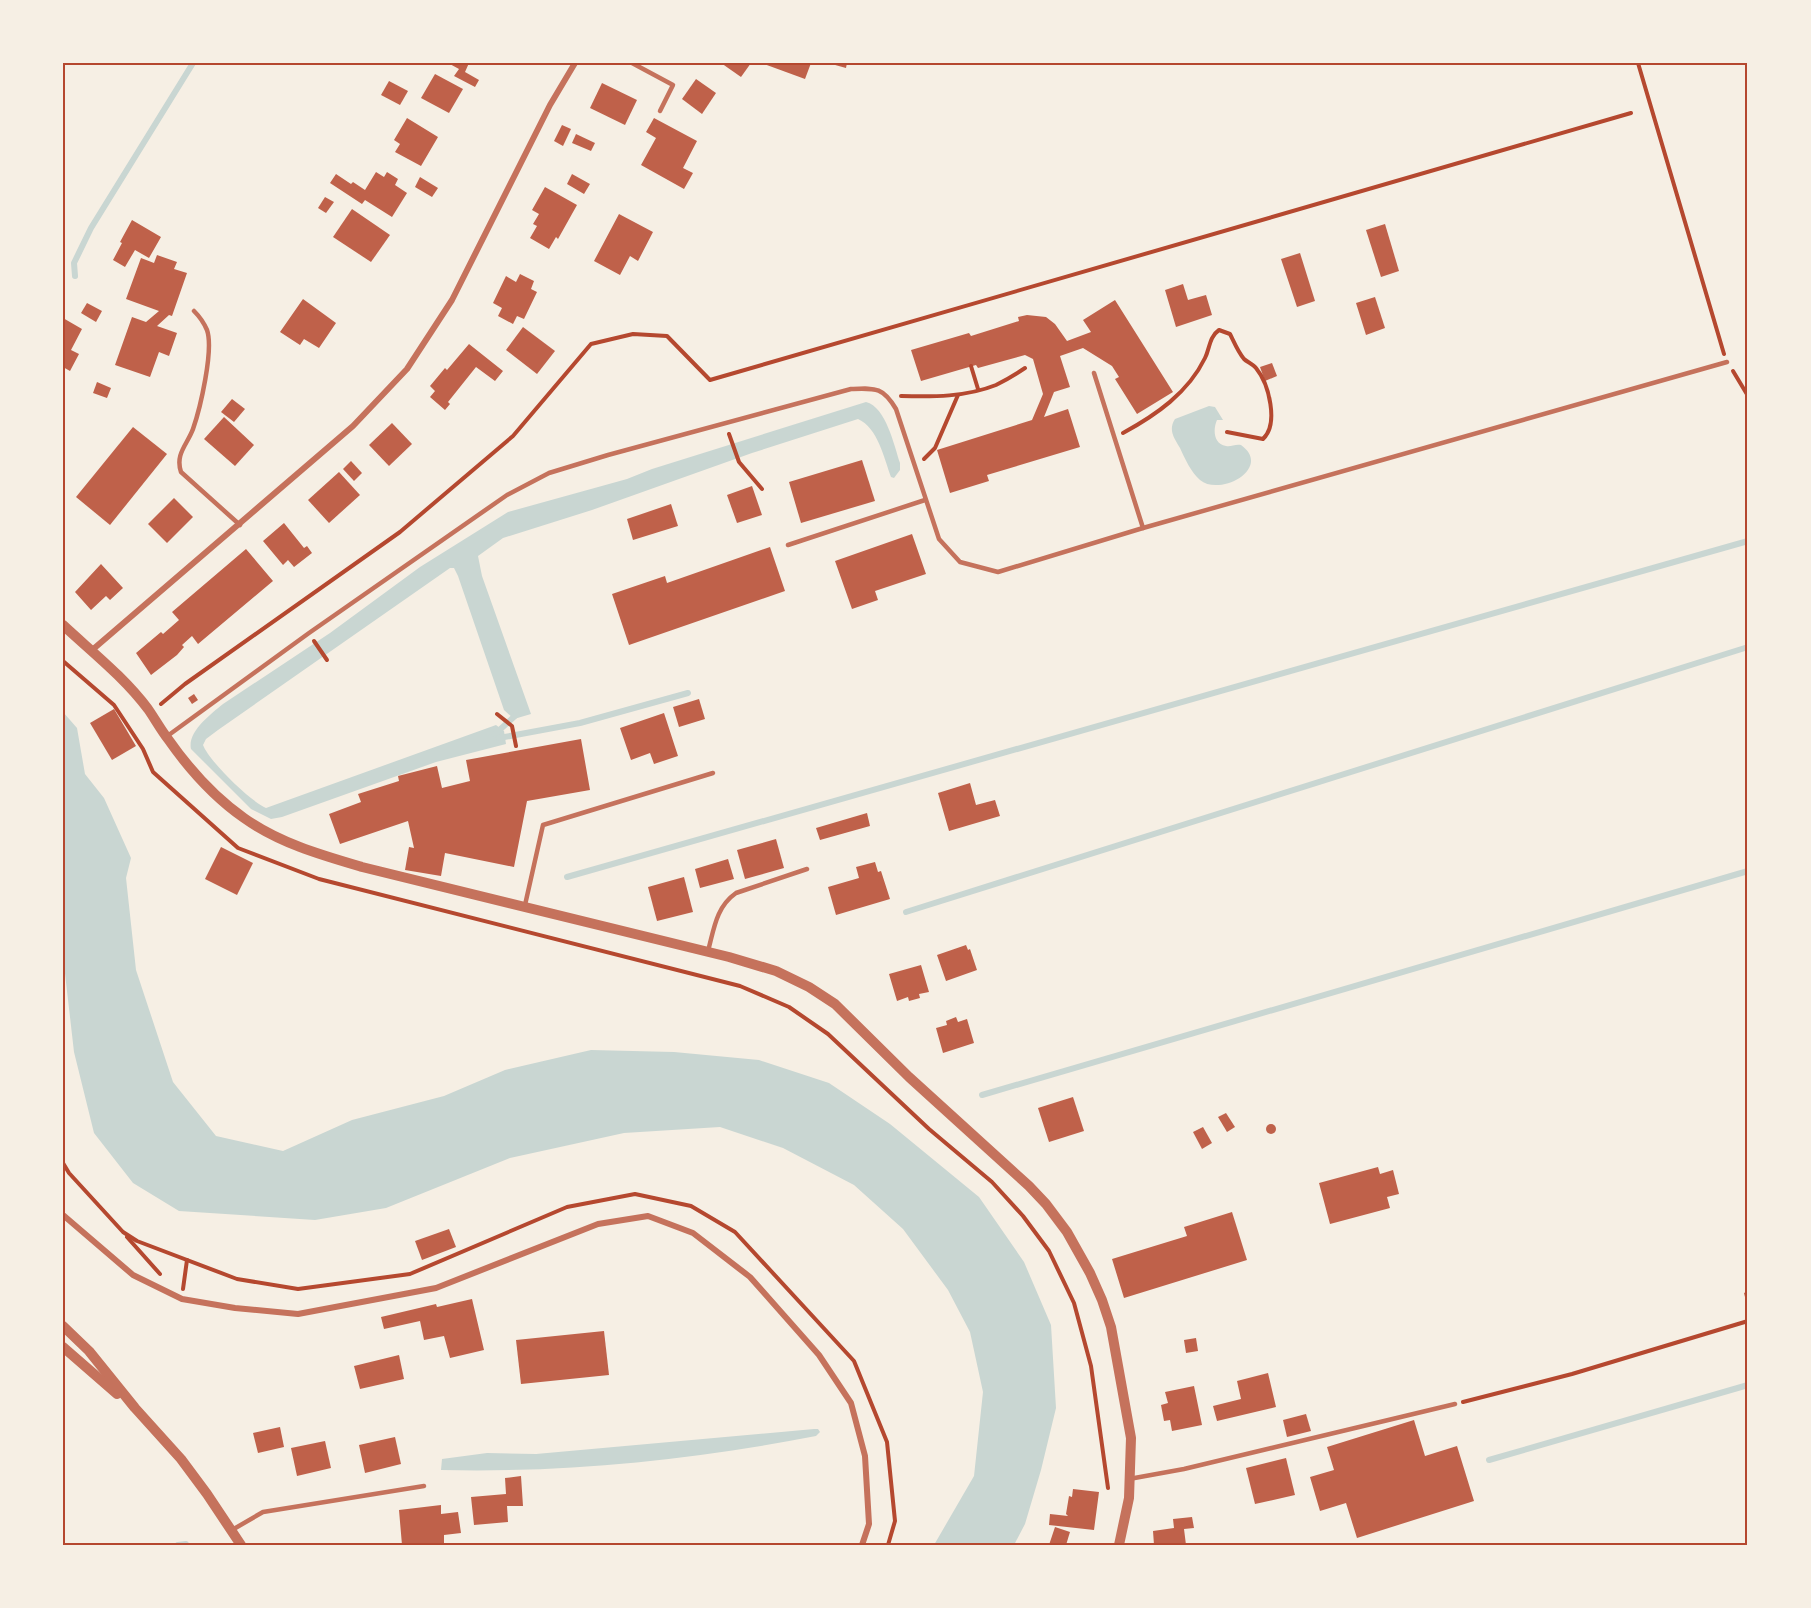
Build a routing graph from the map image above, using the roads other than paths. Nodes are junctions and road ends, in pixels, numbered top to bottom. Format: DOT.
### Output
graph roads {
  1 [pos="575,63"];
  2 [pos="632,63"];
  3 [pos="660,111"];
  4 [pos="194,311"];
  5 [pos="1727,362"];
  6 [pos="1094,373"];
  7 [pos="925,500"];
  8 [pos="240,525"];
  9 [pos="1143,528"];
  10 [pos="788,545"];
  11 [pos="63,625"];
  12 [pos="91,651"];
  13 [pos="166,737"];
  14 [pos="713,773"];
  15 [pos="807,869"];
  16 [pos="525,905"];
  17 [pos="708,951"];
  18 [pos="63,1215"];
  19 [pos="63,1326"];
  20 [pos="63,1347"];
  21 [pos="1455,1404"];
  22 [pos="135,1408"];
  23 [pos="1130,1479"];
  24 [pos="424,1486"];
  25 [pos="232,1530"];
  26 [pos="241,1545"];
  27 [pos="862,1545"];
  28 [pos="1119,1545"];
  1 -- 8 [label="street"];
  2 -- 3 [label="lane"];
  4 -- 8 [label="lane"];
  5 -- 9 [label="lane"];
  6 -- 9 [label="lane"];
  7 -- 9 [label="lane"];
  7 -- 10 [label="lane"];
  7 -- 13 [label="lane"];
  8 -- 12 [label="street"];
  11 -- 12 [label="street"];
  12 -- 13 [label="street"];
  13 -- 16 [label="street"];
  14 -- 16 [label="lane"];
  15 -- 17 [label="lane"];
  16 -- 17 [label="street"];
  17 -- 23 [label="street"];
  18 -- 27 [label="street"];
  19 -- 22 [label="street"];
  20 -- 22 [label="street"];
  21 -- 23 [label="lane"];
  22 -- 25 [label="street"];
  23 -- 28 [label="street"];
  24 -- 25 [label="lane"];
  25 -- 26 [label="street"];
}
